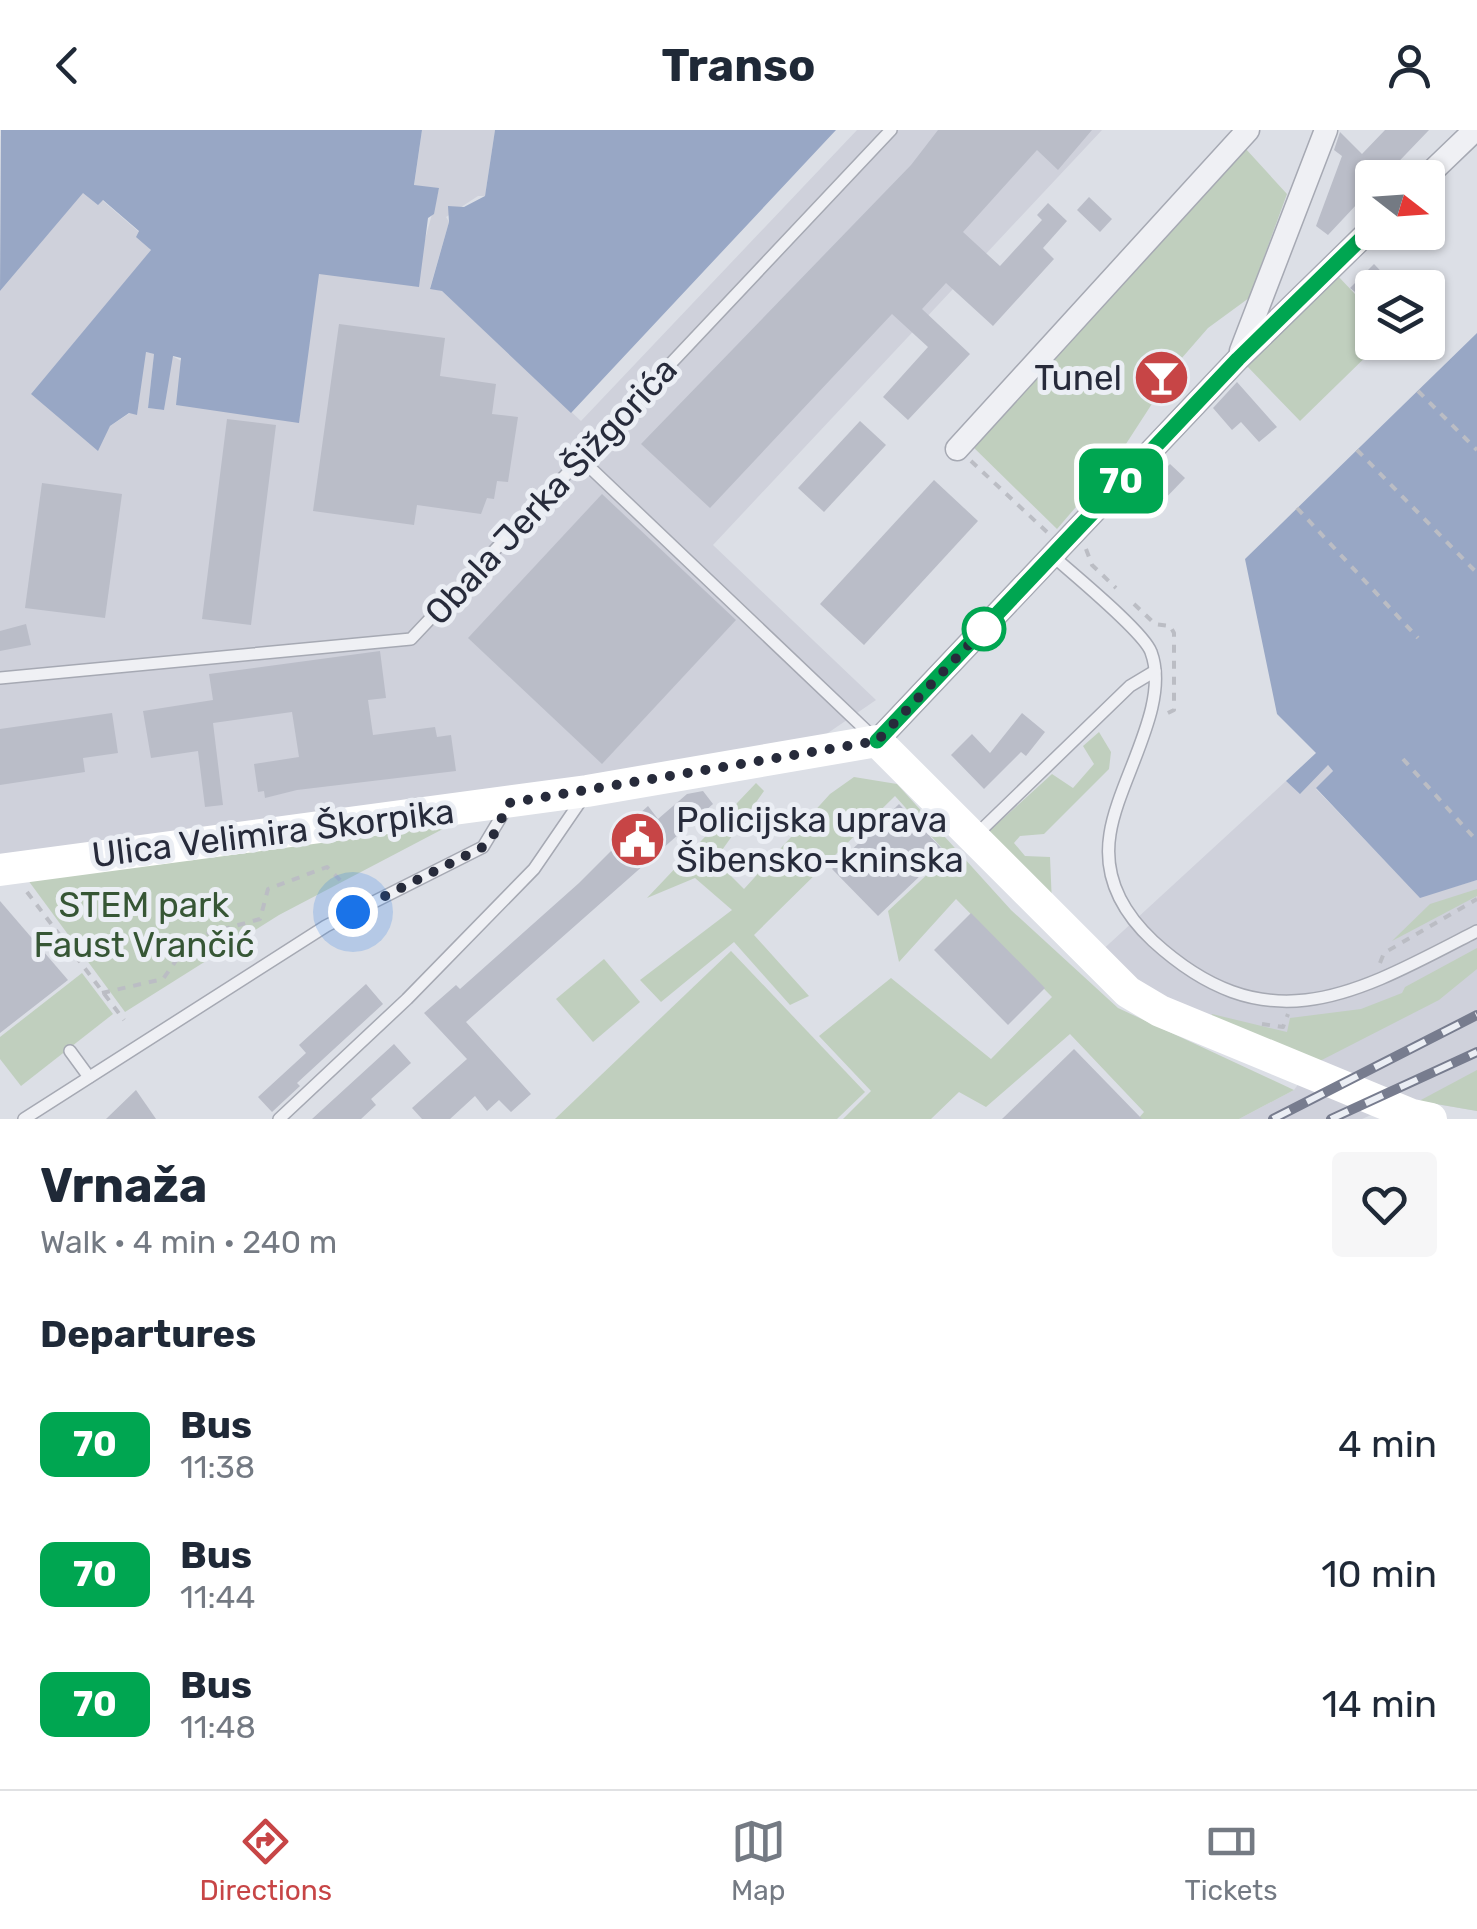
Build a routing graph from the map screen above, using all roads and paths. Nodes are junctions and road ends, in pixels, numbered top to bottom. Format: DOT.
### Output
graph roads {
  1 [pos="891,130"];
  2 [pos="1248,130"];
  3 [pos="1326,130"];
  4 [pos="1475,130"];
  5 [pos="1444,160"];
  6 [pos="1355,245"];
  7 [pos="1238,359"];
  8 [pos="1418,391"];
  9 [pos="957,448"];
  10 [pos="1357,450"];
  11 [pos="1477,450"];
  12 [pos="581,459"];
  13 [pos="1297,508"];
  14 [pos="1089,541"];
  15 [pos="1058,551"];
  16 [pos="1477,573"];
  17 [pos="1117,588"];
  18 [pos="1130,600"];
  19 [pos="1418,638"];
  20 [pos="1155,671"];
  21 [pos="0,678"];
  22 [pos="1159,730"];
  23 [pos="877,741"];
  24 [pos="1403,759"];
  25 [pos="587,792"];
  26 [pos="509,803"];
  27 [pos="973,838"];
  28 [pos="1477,841"];
  29 [pos="4,870"];
  30 [pos="345,884"];
  31 [pos="1477,899"];
  32 [pos="1477,931"];
  33 [pos="1383,970"];
  34 [pos="102,992"];
  35 [pos="124,1020"];
  36 [pos="70,1051"];
  37 [pos="89,1077"];
  38 [pos="24,1119"];
  39 [pos="279,1119"];
  40 [pos="1431,1119"];
  1 -- 12 [label="lane, Obala Jerka Šižgorića"];
  2 -- 9 [label="street"];
  3 -- 7 [label="street"];
  4 -- 5 [label="street"];
  6 -- 7 [label="street"];
  7 -- 15 [label="street"];
  8 -- 11 [label="path"];
  9 -- 15 [label="path"];
  10 -- 16 [label="path"];
  12 -- 21 [label="lane, Obala Jerka Šižgorića"];
  12 -- 23 [label="lane"];
  13 -- 19 [label="path"];
  14 -- 17 [label="path"];
  15 -- 20 [label="lane"];
  15 -- 23 [label="street"];
  18 -- 22 [label="path"];
  20 -- 27 [label="lane"];
  20 -- 32 [label="lane"];
  23 -- 25 [label="street, Ulica Velimira Škorpika"];
  23 -- 27 [label="street"];
  24 -- 28 [label="path"];
  25 -- 26 [label="street, Ulica Velimira Škorpika"];
  25 -- 39 [label="lane"];
  26 -- 29 [label="street, Ulica Velimira Škorpika"];
  26 -- 37 [label="lane"];
  27 -- 40 [label="street"];
  29 -- 34 [label="path"];
  30 -- 34 [label="path"];
  31 -- 33 [label="path"];
  34 -- 35 [label="path"];
  36 -- 37 [label="lane"];
  37 -- 38 [label="lane"];
}
